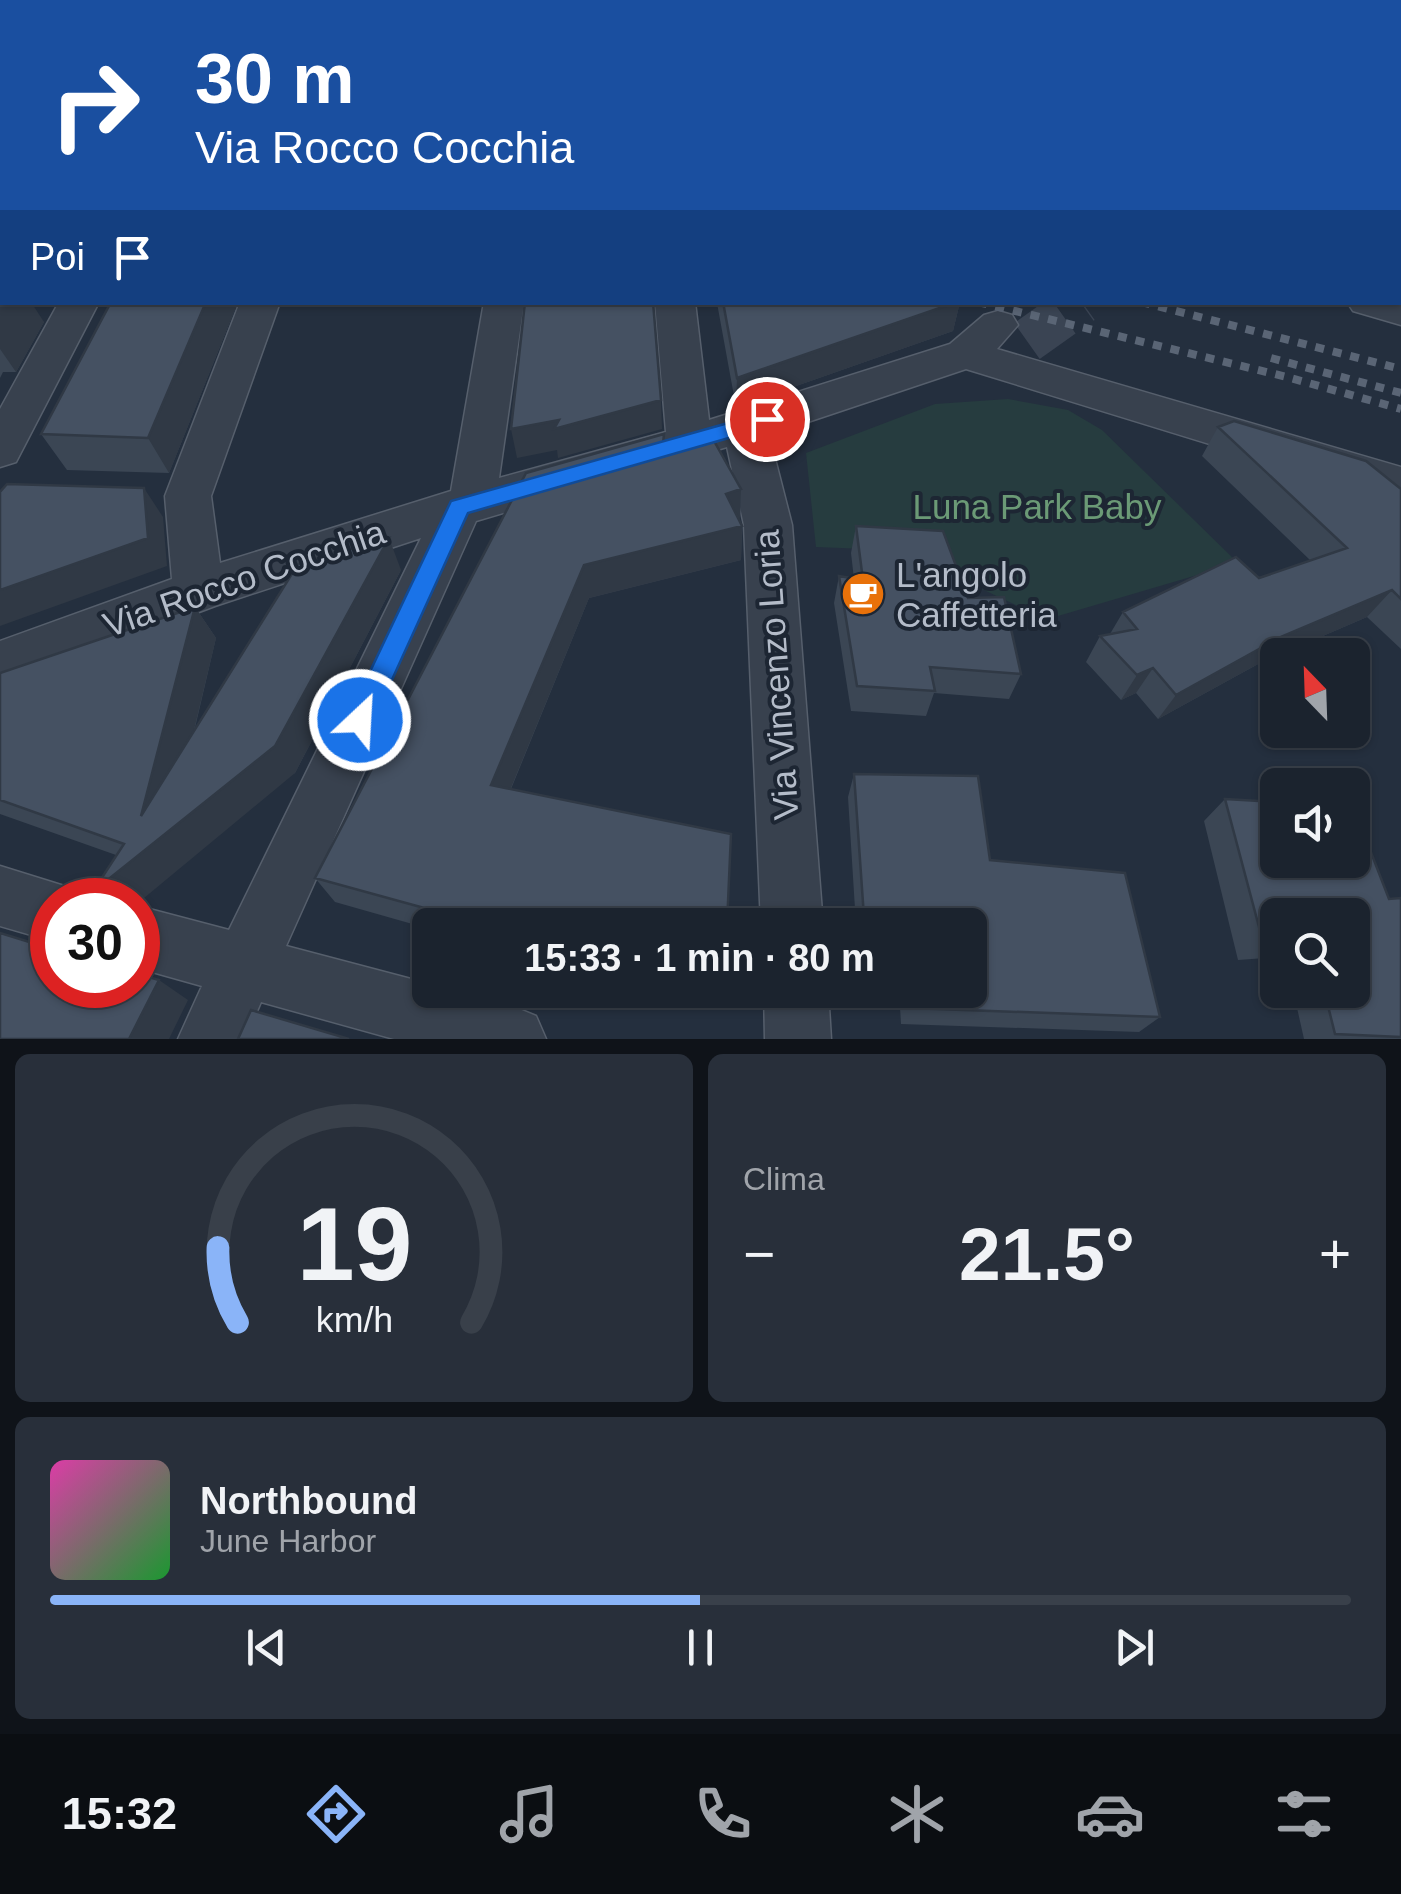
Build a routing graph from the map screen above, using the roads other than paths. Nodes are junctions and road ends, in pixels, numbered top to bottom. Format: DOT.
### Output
graph roads {
  1 [pos="77,305"];
  2 [pos="259,305"];
  3 [pos="503,305"];
  4 [pos="674,305"];
  5 [pos="1013,333"];
  6 [pos="966,354"];
  7 [pos="746,426"];
  8 [pos="689,442"];
  9 [pos="0,450"];
  10 [pos="1401,484"];
  11 [pos="466,505"];
  12 [pos="198,591"];
  13 [pos="0,664"];
  14 [pos="0,896"];
  15 [pos="30,905"];
  16 [pos="791,908"];
  17 [pos="160,943"];
  18 [pos="245,968"];
  19 [pos="797,1008"];
  20 [pos="211,1039"];
  21 [pos="513,1039"];
  22 [pos="798,1039"];
  1 -- 9 [label="street"];
  2 -- 12 [label="street"];
  3 -- 11 [label="street"];
  4 -- 8 [label="street"];
  5 -- 6 [label="street, Via Rocco Cocchia"];
  6 -- 7 [label="street, Via Rocco Cocchia"];
  6 -- 10 [label="street"];
  7 -- 8 [label="street, Via Rocco Cocchia"];
  7 -- 16 [label="street, Via Vincenzo Loria"];
  8 -- 11 [label="street, Via Rocco Cocchia"];
  11 -- 12 [label="street, Via Rocco Cocchia"];
  11 -- 18 [label="street"];
  12 -- 13 [label="street, Via Rocco Cocchia"];
  14 -- 15 [label="street"];
  17 -- 18 [label="street"];
  18 -- 20 [label="street"];
  18 -- 21 [label="street"];
  19 -- 22 [label="street"];
}
